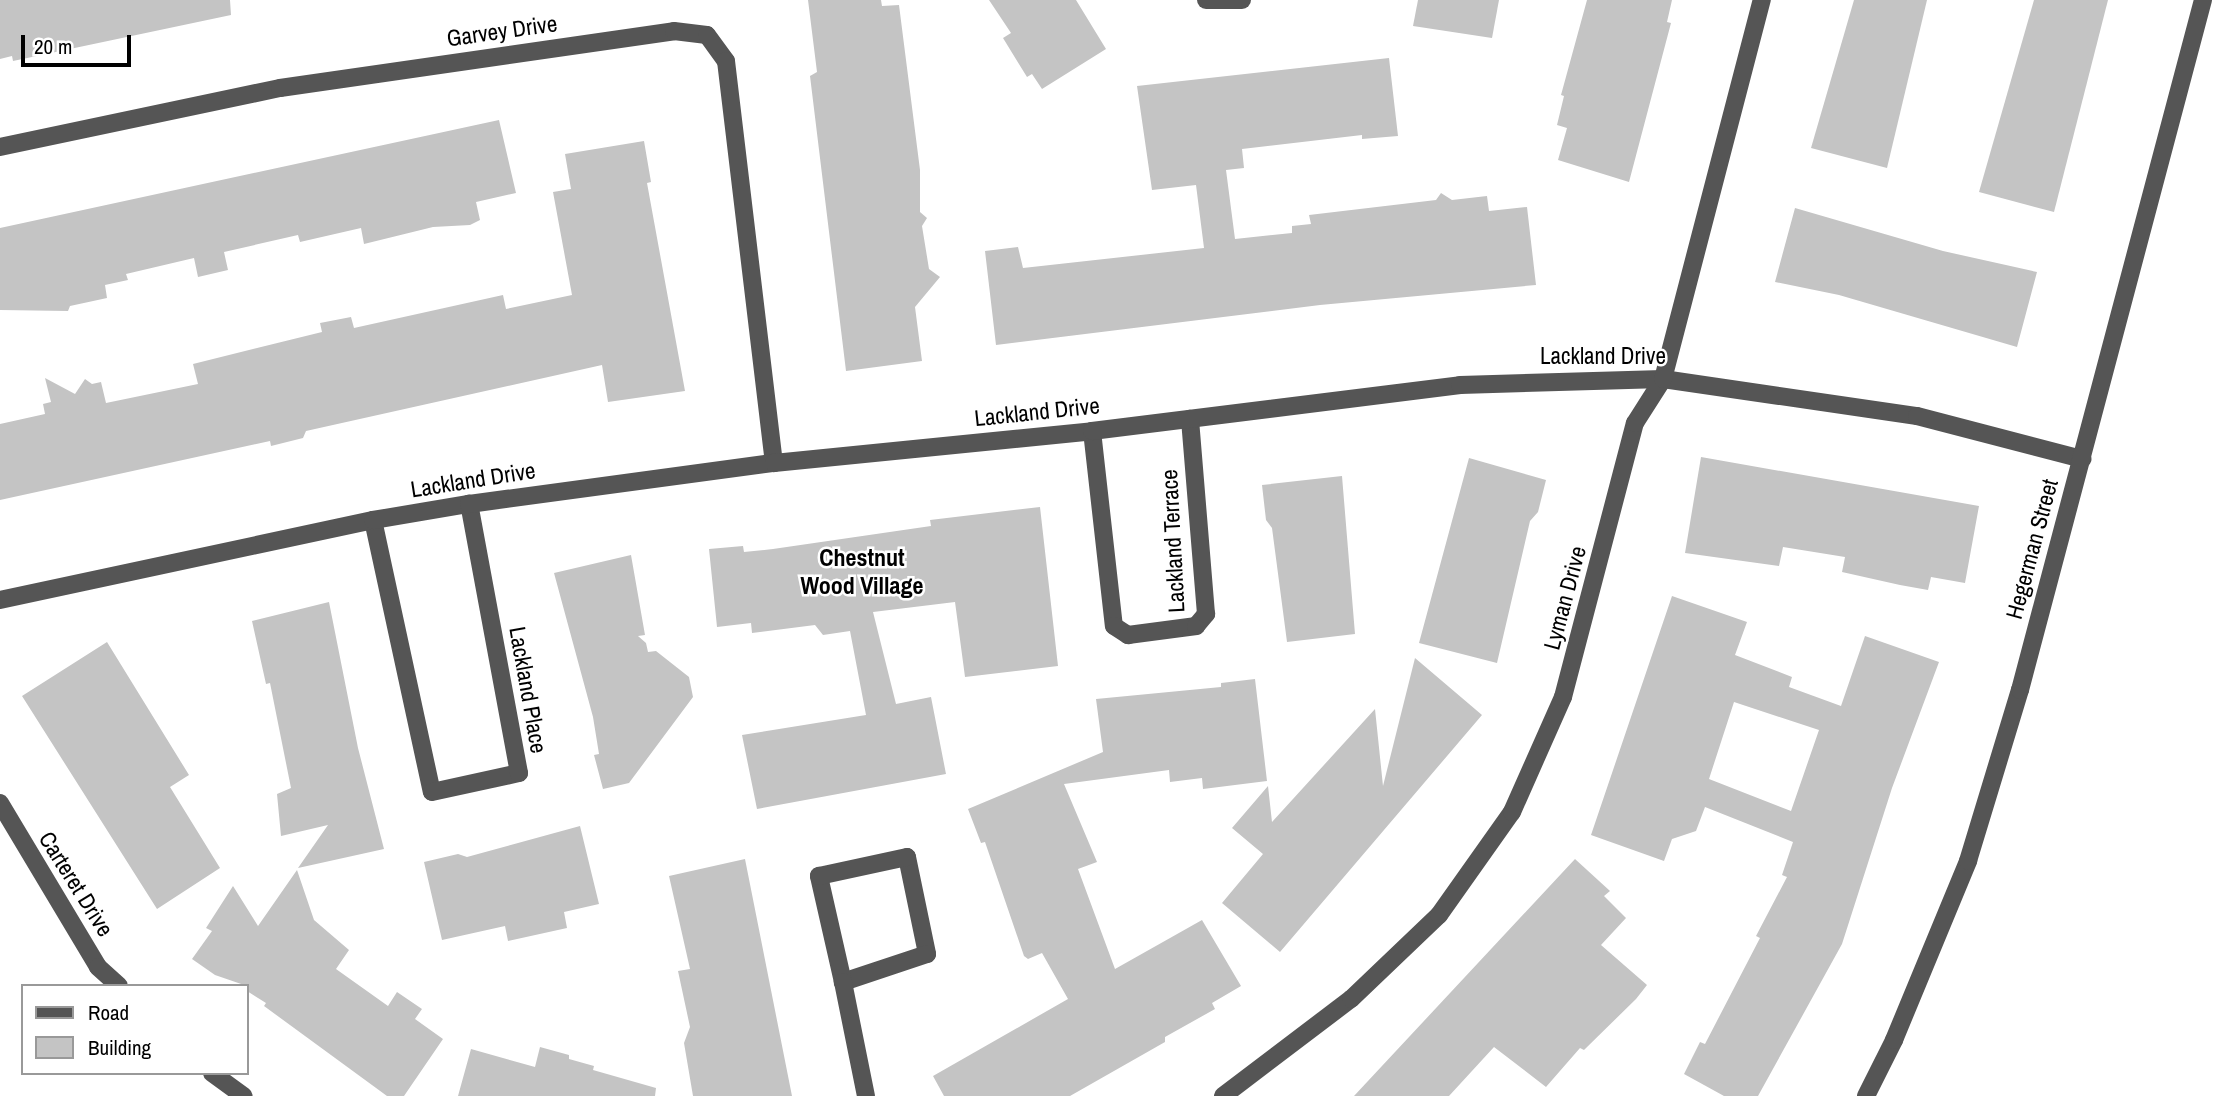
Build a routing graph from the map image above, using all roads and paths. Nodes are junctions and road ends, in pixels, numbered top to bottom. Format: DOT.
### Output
graph roads {
  1 [pos="1206,0"];
  2 [pos="1242,0"];
  3 [pos="1762,0"];
  4 [pos="2203,0"];
  5 [pos="0,147"];
  6 [pos="1663,379"];
  7 [pos="1190,419"];
  8 [pos="1092,431"];
  9 [pos="2082,459"];
  10 [pos="774,463"];
  11 [pos="469,504"];
  12 [pos="373,520"];
  13 [pos="0,600"];
  14 [pos="0,803"];
  15 [pos="843,982"];
  16 [pos="117,984"];
  17 [pos="215,1075"];
  18 [pos="244,1096"];
  19 [pos="866,1096"];
  20 [pos="1223,1096"];
  21 [pos="1866,1096"];
  1 -- 2 [label="street"];
  3 -- 6 [label="street, Lyman Drive"];
  4 -- 9 [label="street, Hegerman Street"];
  5 -- 10 [label="street, Garvey Drive"];
  6 -- 7 [label="street, Lackland Drive"];
  6 -- 9 [label="street, Lackland Drive"];
  6 -- 20 [label="street, Lyman Drive"];
  7 -- 8 [label="street, Lackland Drive"];
  7 -- 8 [label="street, Lackland Terrace"];
  8 -- 10 [label="street, Lackland Drive"];
  9 -- 21 [label="street, Hegerman Street"];
  10 -- 11 [label="street, Lackland Drive"];
  11 -- 12 [label="street, Lackland Drive"];
  11 -- 12 [label="street, Lackland Place"];
  12 -- 13 [label="street, Lackland Drive"];
  14 -- 16 [label="street, Carteret Drive"];
  15 -- 15 [label="street"];
  15 -- 19 [label="street"];
  17 -- 18 [label="street"];
}
